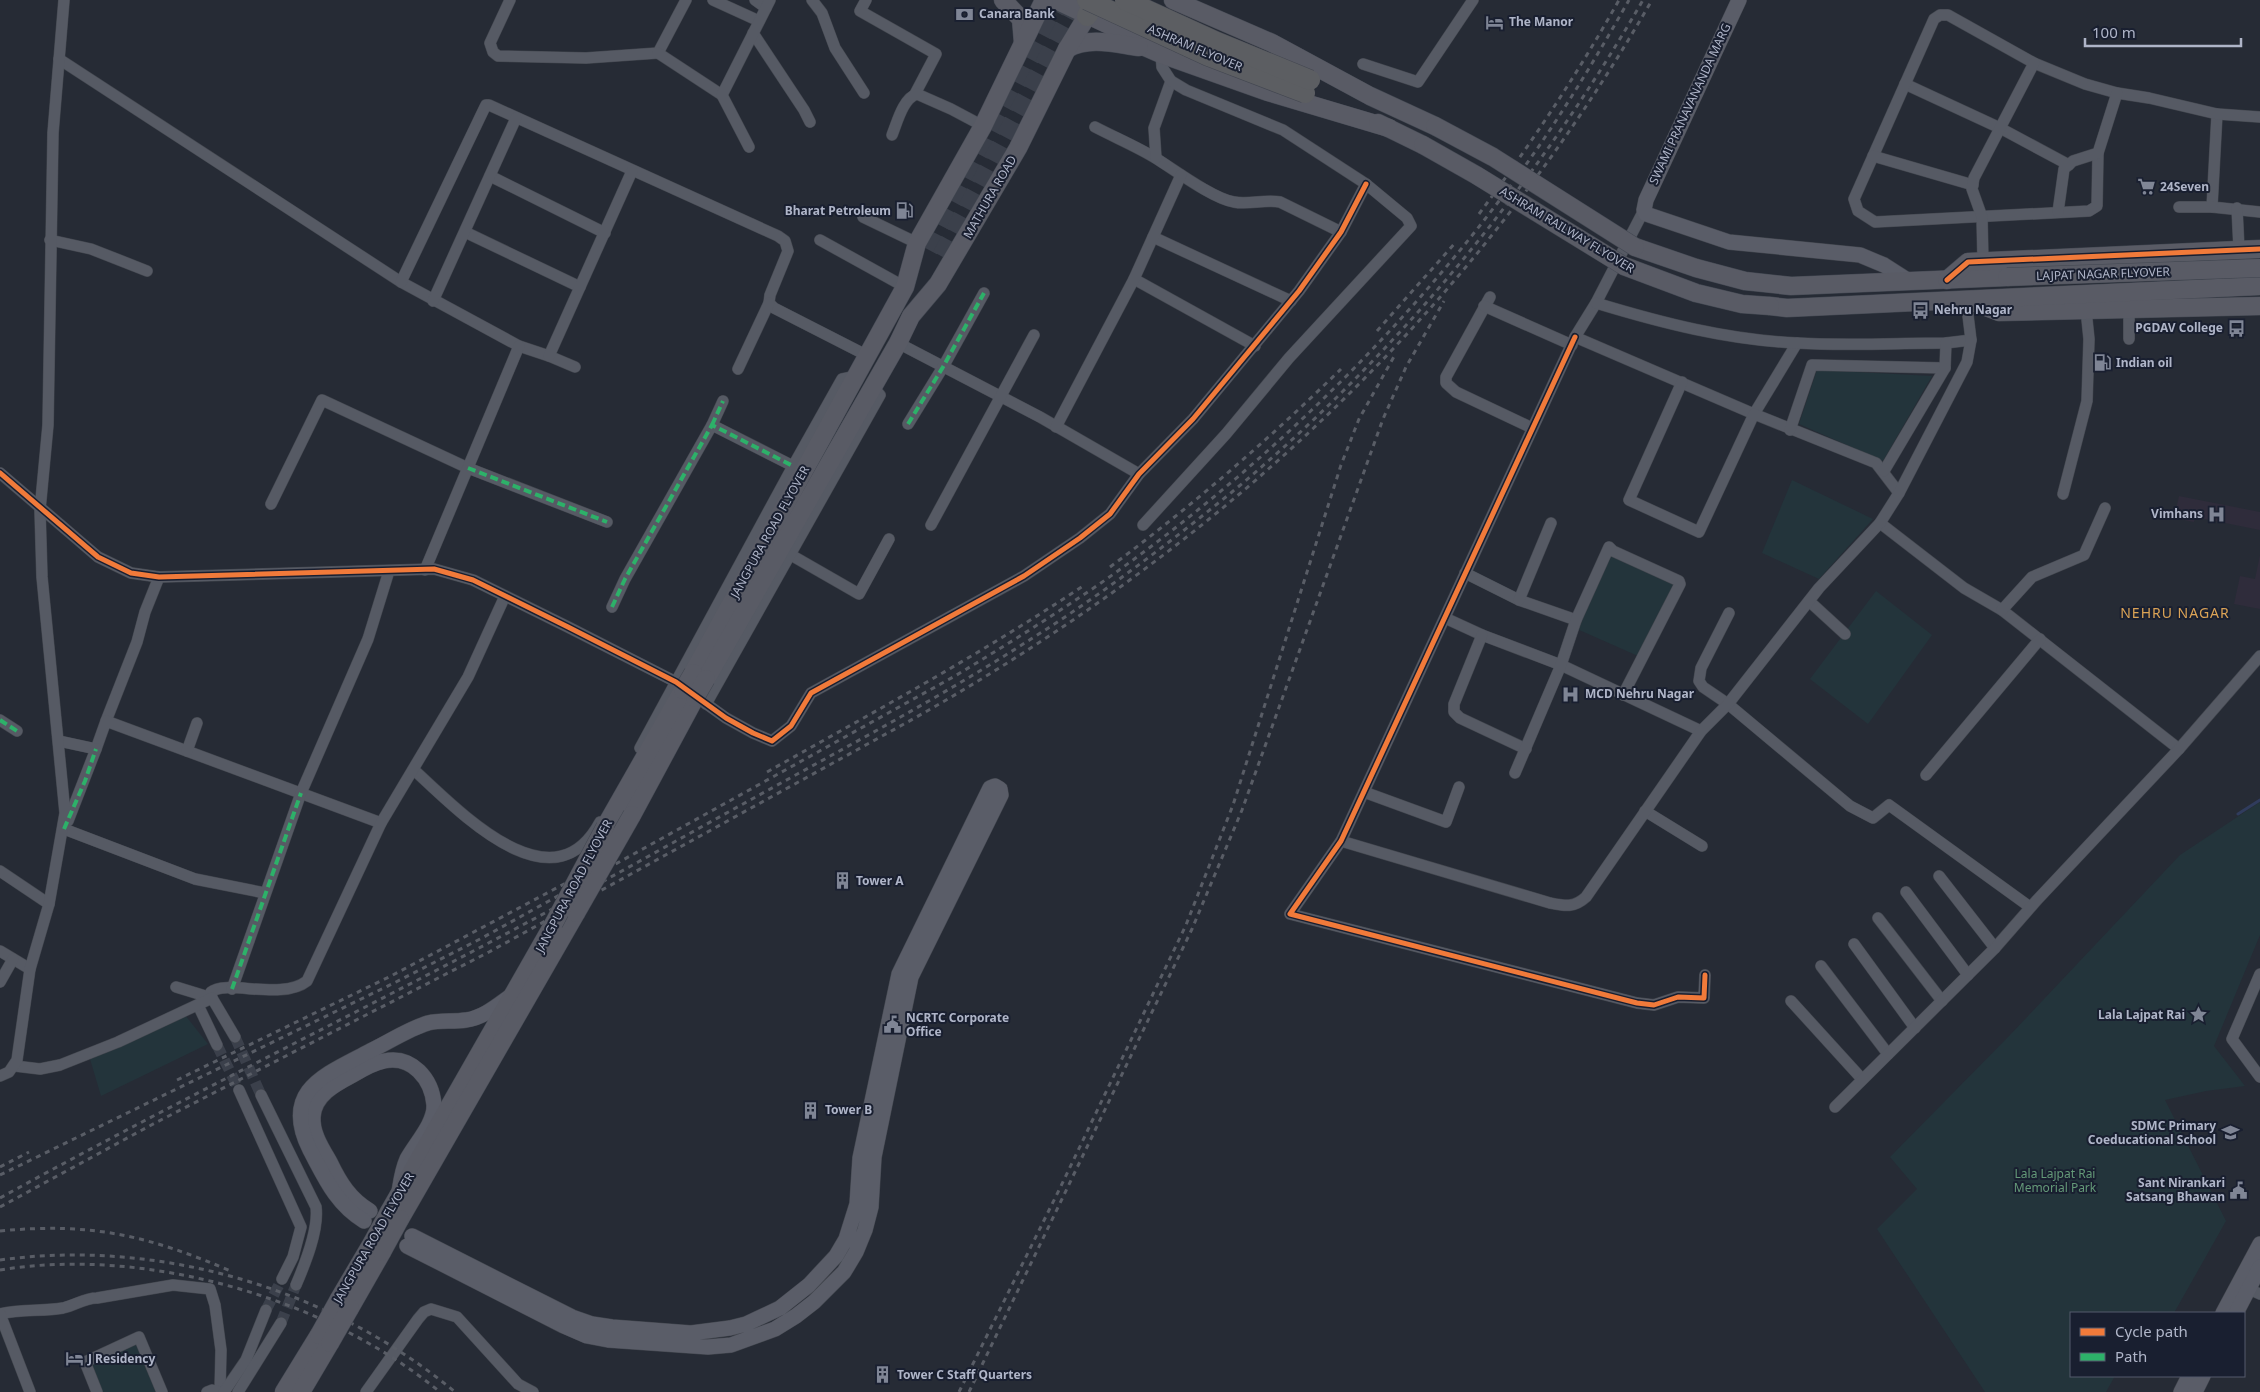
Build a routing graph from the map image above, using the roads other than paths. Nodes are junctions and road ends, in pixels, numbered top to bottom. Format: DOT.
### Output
graph roads {
  1 [pos="64,0"];
  2 [pos="510,0"];
  3 [pos="686,0"];
  4 [pos="713,0"];
  5 [pos="755,0"];
  6 [pos="812,0"];
  7 [pos="866,0"];
  8 [pos="1003,0"];
  9 [pos="1044,0"];
  10 [pos="1056,0"];
  11 [pos="1125,0"];
  12 [pos="1473,0"];
  13 [pos="1739,0"];
  14 [pos="1178,1"];
  15 [pos="768,4"];
  16 [pos="1090,5"];
  17 [pos="759,21"];
  18 [pos="753,33"];
  19 [pos="1024,44"];
  20 [pos="1067,50"];
  21 [pos="1153,51"];
  22 [pos="658,53"];
  23 [pos="60,58"];
  24 [pos="2034,63"];
  25 [pos="1363,64"];
  26 [pos="1171,81"];
  27 [pos="1905,84"];
  28 [pos="1307,87"];
  29 [pos="864,93"];
  30 [pos="2117,93"];
  31 [pos="915,94"];
  32 [pos="722,96"];
  33 [pos="1370,96"];
  34 [pos="2218,114"];
  35 [pos="2260,117"];
  36 [pos="516,118"];
  37 [pos="810,122"];
  38 [pos="983,126"];
  39 [pos="1095,127"];
  40 [pos="1389,128"];
  41 [pos="2000,128"];
  42 [pos="892,135"];
  43 [pos="749,147"];
  44 [pos="2098,153"];
  45 [pos="1873,156"];
  46 [pos="1156,158"];
  47 [pos="2069,165"];
  48 [pos="632,171"];
  49 [pos="1180,175"];
  50 [pos="490,176"];
  51 [pos="1366,184"];
  52 [pos="1973,185"];
  53 [pos="2179,207"];
  54 [pos="2212,207"];
  55 [pos="2237,208"];
  56 [pos="1644,210"];
  57 [pos="2058,212"];
  58 [pos="2260,212"];
  59 [pos="1982,217"];
  60 [pos="863,218"];
  61 [pos="465,232"];
  62 [pos="1341,232"];
  63 [pos="605,233"];
  64 [pos="1154,237"];
  65 [pos="50,240"];
  66 [pos="820,240"];
  67 [pos="2239,249"];
  68 [pos="2260,249"];
  69 [pos="929,250"];
  70 [pos="1983,261"];
  71 [pos="2260,268"];
  72 [pos="147,271"];
  73 [pos="1134,279"];
  74 [pos="1947,280"];
  75 [pos="401,282"];
  76 [pos="1909,282"];
  77 [pos="2260,286"];
  78 [pos="580,287"];
  79 [pos="905,287"];
  80 [pos="984,293"];
  81 [pos="1966,299"];
  82 [pos="1291,300"];
  83 [pos="433,301"];
  84 [pos="769,303"];
  85 [pos="1596,303"];
  86 [pos="2260,306"];
  87 [pos="2130,309"];
  88 [pos="2086,310"];
  89 [pos="911,316"];
  90 [pos="1034,335"];
  91 [pos="2128,339"];
  92 [pos="1971,340"];
  93 [pos="1574,341"];
  94 [pos="898,343"];
  95 [pos="1797,343"];
  96 [pos="1946,343"];
  97 [pos="519,346"];
  98 [pos="1254,346"];
  99 [pos="550,356"];
  100 [pos="868,356"];
  101 [pos="575,367"];
  102 [pos="943,367"];
  103 [pos="1945,368"];
  104 [pos="738,370"];
  105 [pos="853,382"];
  106 [pos="1682,382"];
  107 [pos="870,393"];
  108 [pos="1000,397"];
  109 [pos="723,401"];
  110 [pos="1754,414"];
  111 [pos="908,424"];
  112 [pos="712,425"];
  113 [pos="1056,427"];
  114 [pos="1532,428"];
  115 [pos="1790,430"];
  116 [pos="793,466"];
  117 [pos="468,468"];
  118 [pos="1884,471"];
  119 [pos="0,473"];
  120 [pos="1140,474"];
  121 [pos="1899,493"];
  122 [pos="2063,494"];
  123 [pos="271,504"];
  124 [pos="2105,508"];
  125 [pos="40,510"];
  126 [pos="608,522"];
  127 [pos="1551,523"];
  128 [pos="1880,523"];
  129 [pos="931,525"];
  130 [pos="1143,525"];
  131 [pos="889,539"];
  132 [pos="791,555"];
  133 [pos="424,570"];
  134 [pos="390,571"];
  135 [pos="1465,573"];
  136 [pos="159,577"];
  137 [pos="505,596"];
  138 [pos="1519,600"];
  139 [pos="1809,601"];
  140 [pos="612,607"];
  141 [pos="2002,610"];
  142 [pos="1729,613"];
  143 [pos="1445,618"];
  144 [pos="1576,620"];
  145 [pos="1845,634"];
  146 [pos="1482,635"];
  147 [pos="2040,639"];
  148 [pos="2260,656"];
  149 [pos="1561,666"];
  150 [pos="676,682"];
  151 [pos="1623,694"];
  152 [pos="706,704"];
  153 [pos="1728,704"];
  154 [pos="0,720"];
  155 [pos="106,720"];
  156 [pos="197,723"];
  157 [pos="17,731"];
  158 [pos="1701,731"];
  159 [pos="59,741"];
  160 [pos="96,748"];
  161 [pos="1526,748"];
  162 [pos="2179,749"];
  163 [pos="187,751"];
  164 [pos="414,770"];
  165 [pos="1515,773"];
  166 [pos="1926,775"];
  167 [pos="1459,787"];
  168 [pos="1364,792"];
  169 [pos="301,793"];
  170 [pos="1646,811"];
  171 [pos="381,823"];
  172 [pos="64,829"];
  173 [pos="1341,841"];
  174 [pos="1702,846"];
  175 [pos="0,871"];
  176 [pos="1939,876"];
  177 [pos="1906,892"];
  178 [pos="265,893"];
  179 [pos="50,904"];
  180 [pos="2030,907"];
  181 [pos="1878,918"];
  182 [pos="1854,944"];
  183 [pos="1995,948"];
  184 [pos="0,951"];
  185 [pos="13,959"];
  186 [pos="1821,966"];
  187 [pos="30,969"];
  188 [pos="2260,974"];
  189 [pos="1705,975"];
  190 [pos="1968,976"];
  191 [pos="0,982"];
  192 [pos="176,987"];
  193 [pos="232,989"];
  194 [pos="517,991"];
  195 [pos="212,998"];
  196 [pos="1791,1001"];
  197 [pos="1942,1001"];
  198 [pos="198,1005"];
  199 [pos="1915,1028"];
  200 [pos="235,1037"];
  201 [pos="216,1045"];
  202 [pos="1888,1054"];
  203 [pos="15,1066"];
  204 [pos="0,1076"];
  205 [pos="2260,1077"];
  206 [pos="1862,1079"];
  207 [pos="239,1090"];
  208 [pos="261,1095"];
  209 [pos="1835,1107"];
  210 [pos="306,1113"];
  211 [pos="398,1196"];
  212 [pos="367,1216"];
  213 [pos="410,1241"];
  214 [pos="2260,1244"];
  215 [pos="2260,1267"];
  216 [pos="282,1279"];
  217 [pos="296,1285"];
  218 [pos="2255,1292"];
  219 [pos="266,1310"];
  220 [pos="2224,1312"];
  221 [pos="2237,1312"];
  222 [pos="0,1314"];
  223 [pos="281,1323"];
  224 [pos="2188,1377"];
  225 [pos="2202,1377"];
  226 [pos="30,1392"];
  227 [pos="97,1392"];
  228 [pos="162,1392"];
  229 [pos="207,1392"];
  230 [pos="220,1392"];
  231 [pos="224,1392"];
  232 [pos="238,1392"];
  233 [pos="284,1392"];
  234 [pos="301,1392"];
  235 [pos="366,1392"];
  236 [pos="533,1392"];
  237 [pos="2181,1392"];
  238 [pos="2195,1392"];
  1 -- 23 [label="street"];
  2 -- 22 [label="street"];
  3 -- 22 [label="street"];
  4 -- 17 [label="street"];
  5 -- 15 [label="street"];
  6 -- 29 [label="street"];
  7 -- 31 [label="street"];
  8 -- 19 [label="main road"];
  9 -- 19 [label="main road"];
  10 -- 16 [label="main road"];
  11 -- 28 [label="highway, ASHRAM FLYOVER, bridge"];
  12 -- 25 [label="street"];
  13 -- 56 [label="main road, SWAMI PRANAVANANDA MARG"];
  14 -- 21 [label="main road"];
  14 -- 33 [label="main road"];
  15 -- 17 [label="street"];
  16 -- 20 [label="main road, MATHURA ROAD"];
  16 -- 21 [label="main road"];
  16 -- 28 [label="highway, ASHRAM FLYOVER, bridge"];
  17 -- 18 [label="street"];
  18 -- 32 [label="street"];
  18 -- 37 [label="street"];
  19 -- 38 [label="main road"];
  20 -- 21 [label="main road"];
  20 -- 89 [label="main road, MATHURA ROAD"];
  21 -- 26 [label="street"];
  21 -- 40 [label="main road"];
  22 -- 32 [label="street"];
  23 -- 65 [label="street"];
  23 -- 75 [label="street"];
  24 -- 27 [label="street"];
  24 -- 30 [label="street"];
  24 -- 41 [label="street"];
  26 -- 46 [label="street"];
  26 -- 51 [label="street"];
  27 -- 41 [label="street"];
  27 -- 45 [label="street"];
  28 -- 33 [label="main road"];
  28 -- 40 [label="main road"];
  30 -- 34 [label="street"];
  30 -- 44 [label="street"];
  31 -- 38 [label="street"];
  31 -- 42 [label="street"];
  32 -- 43 [label="street"];
  33 -- 76 [label="main road, ASHRAM RAILWAY FLYOVER, bridge"];
  34 -- 35 [label="street"];
  34 -- 54 [label="street"];
  36 -- 48 [label="street"];
  36 -- 50 [label="street"];
  36 -- 75 [label="street"];
  38 -- 69 [label="main road"];
  39 -- 46 [label="street"];
  40 -- 81 [label="main road, ASHRAM RAILWAY FLYOVER, bridge"];
  41 -- 47 [label="street"];
  41 -- 52 [label="street"];
  44 -- 47 [label="street"];
  44 -- 57 [label="street"];
  45 -- 52 [label="street"];
  45 -- 59 [label="street"];
  46 -- 49 [label="street"];
  47 -- 57 [label="street"];
  48 -- 63 [label="street"];
  48 -- 84 [label="street"];
  49 -- 62 [label="street"];
  49 -- 64 [label="street"];
  50 -- 61 [label="street"];
  50 -- 63 [label="street"];
  51 -- 62 [label="street"];
  51 -- 130 [label="street"];
  52 -- 59 [label="street"];
  53 -- 54 [label="street"];
  54 -- 55 [label="street"];
  55 -- 58 [label="street"];
  55 -- 67 [label="street"];
  56 -- 76 [label="main road"];
  56 -- 85 [label="street"];
  57 -- 59 [label="street"];
  59 -- 70 [label="street"];
  60 -- 69 [label="street"];
  61 -- 78 [label="street"];
  61 -- 83 [label="street"];
  62 -- 82 [label="street"];
  63 -- 78 [label="street"];
  64 -- 73 [label="street"];
  64 -- 82 [label="street"];
  65 -- 72 [label="street"];
  65 -- 125 [label="street"];
  66 -- 79 [label="street"];
  67 -- 68 [label="main road"];
  67 -- 70 [label="main road"];
  69 -- 79 [label="main road"];
  69 -- 89 [label="main road"];
  70 -- 74 [label="main road"];
  71 -- 74 [label="main road, LAJPAT NAGAR FLYOVER, bridge"];
  73 -- 98 [label="street"];
  73 -- 113 [label="street"];
  74 -- 76 [label="main road, ASHRAM RAILWAY FLYOVER"];
  75 -- 83 [label="street"];
  77 -- 81 [label="main road, LAJPAT NAGAR FLYOVER"];
  78 -- 99 [label="street"];
  79 -- 100 [label="main road"];
  80 -- 102 [label="street"];
  81 -- 88 [label="main road"];
  81 -- 92 [label="street"];
  82 -- 98 [label="street"];
  83 -- 97 [label="street"];
  84 -- 100 [label="street"];
  84 -- 104 [label="street"];
  85 -- 93 [label="street"];
  85 -- 95 [label="street"];
  86 -- 87 [label="main road"];
  87 -- 88 [label="main road"];
  87 -- 91 [label="street"];
  88 -- 122 [label="street"];
  89 -- 94 [label="main road, MATHURA ROAD"];
  90 -- 108 [label="street"];
  92 -- 96 [label="street"];
  92 -- 121 [label="street"];
  93 -- 106 [label="street"];
  93 -- 114 [label="street"];
  93 -- 114 [label="street"];
  94 -- 102 [label="street"];
  94 -- 107 [label="main road, MATHURA ROAD"];
  95 -- 96 [label="street"];
  95 -- 110 [label="street"];
  96 -- 103 [label="street"];
  97 -- 99 [label="street"];
  97 -- 117 [label="street"];
  98 -- 120 [label="street"];
  99 -- 101 [label="street"];
  100 -- 105 [label="main road"];
  102 -- 108 [label="street"];
  102 -- 111 [label="street"];
  103 -- 115 [label="street"];
  103 -- 118 [label="street"];
  105 -- 116 [label="street"];
  105 -- 194 [label="main road, JANGPURA ROAD FLYOVER, bridge"];
  106 -- 110 [label="street"];
  106 -- 110 [label="street"];
  107 -- 132 [label="street"];
  107 -- 234 [label="main road, JANGPURA ROAD FLYOVER, bridge"];
  108 -- 113 [label="street"];
  108 -- 129 [label="street"];
  109 -- 112 [label="street"];
  110 -- 115 [label="street"];
  112 -- 116 [label="street"];
  112 -- 140 [label="street"];
  113 -- 120 [label="street"];
  114 -- 135 [label="street"];
  115 -- 118 [label="street"];
  116 -- 150 [label="street"];
  117 -- 123 [label="street"];
  117 -- 126 [label="street"];
  117 -- 133 [label="street"];
  118 -- 121 [label="street"];
  119 -- 125 [label="street"];
  120 -- 152 [label="street"];
  121 -- 128 [label="street"];
  124 -- 141 [label="street"];
  125 -- 136 [label="street"];
  125 -- 159 [label="street"];
  127 -- 138 [label="street"];
  128 -- 139 [label="street"];
  128 -- 141 [label="street"];
  131 -- 132 [label="street"];
  132 -- 152 [label="street"];
  133 -- 134 [label="street"];
  133 -- 137 [label="street"];
  134 -- 136 [label="street"];
  134 -- 169 [label="street"];
  135 -- 138 [label="street"];
  135 -- 143 [label="street"];
  136 -- 155 [label="street"];
  137 -- 150 [label="street"];
  137 -- 164 [label="street"];
  138 -- 144 [label="street"];
  139 -- 145 [label="street"];
  139 -- 153 [label="street"];
  141 -- 147 [label="street"];
  142 -- 153 [label="street"];
  143 -- 146 [label="street"];
  143 -- 168 [label="street"];
  144 -- 149 [label="street"];
  144 -- 151 [label="street"];
  146 -- 149 [label="street"];
  146 -- 161 [label="street"];
  147 -- 162 [label="street"];
  147 -- 166 [label="street"];
  148 -- 162 [label="street"];
  149 -- 151 [label="street"];
  149 -- 161 [label="street"];
  150 -- 152 [label="street"];
  150 -- 164 [label="street"];
  151 -- 158 [label="street"];
  153 -- 158 [label="street"];
  153 -- 180 [label="street"];
  154 -- 157 [label="street"];
  155 -- 160 [label="street"];
  155 -- 163 [label="street"];
  156 -- 163 [label="street"];
  158 -- 170 [label="street"];
  159 -- 160 [label="street"];
  159 -- 172 [label="street"];
  160 -- 172 [label="street"];
  161 -- 165 [label="street"];
  162 -- 180 [label="street"];
  163 -- 169 [label="street"];
  164 -- 171 [label="street"];
  167 -- 168 [label="street"];
  168 -- 173 [label="street"];
  169 -- 171 [label="street"];
  169 -- 178 [label="street"];
  170 -- 173 [label="street"];
  170 -- 174 [label="street"];
  171 -- 193 [label="street"];
  172 -- 178 [label="street"];
  172 -- 179 [label="street"];
  173 -- 189 [label="street"];
  175 -- 179 [label="street"];
  176 -- 183 [label="street"];
  177 -- 190 [label="street"];
  178 -- 193 [label="street"];
  179 -- 187 [label="street"];
  180 -- 183 [label="street"];
  181 -- 197 [label="street"];
  182 -- 199 [label="street"];
  183 -- 190 [label="street"];
  184 -- 185 [label="street"];
  185 -- 187 [label="street"];
  185 -- 191 [label="street"];
  186 -- 202 [label="street"];
  187 -- 203 [label="street"];
  188 -- 205 [label="street"];
  190 -- 197 [label="street"];
  192 -- 195 [label="street"];
  193 -- 195 [label="street"];
  194 -- 210 [label="main road"];
  194 -- 211 [label="main road, JANGPURA ROAD FLYOVER"];
  195 -- 198 [label="street"];
  195 -- 200 [label="street"];
  196 -- 206 [label="street"];
  197 -- 199 [label="street"];
  198 -- 201 [label="street"];
  198 -- 203 [label="street"];
  199 -- 202 [label="street"];
  202 -- 206 [label="street"];
  203 -- 204 [label="street"];
  206 -- 209 [label="street"];
  207 -- 216 [label="street"];
  208 -- 217 [label="street"];
  210 -- 211 [label="main road"];
  210 -- 212 [label="main road"];
  211 -- 233 [label="main road, JANGPURA ROAD FLYOVER, bridge"];
  213 -- 213 [label="main road"];
  214 -- 220 [label="main road"];
  215 -- 218 [label="main road"];
  218 -- 221 [label="main road"];
  219 -- 231 [label="street"];
  222 -- 226 [label="street"];
  222 -- 230 [label="street"];
  223 -- 232 [label="street"];
  224 -- 237 [label="main road"];
  225 -- 238 [label="main road"];
  227 -- 228 [label="street"];
  229 -- 230 [label="street"];
  235 -- 236 [label="street"];
}
